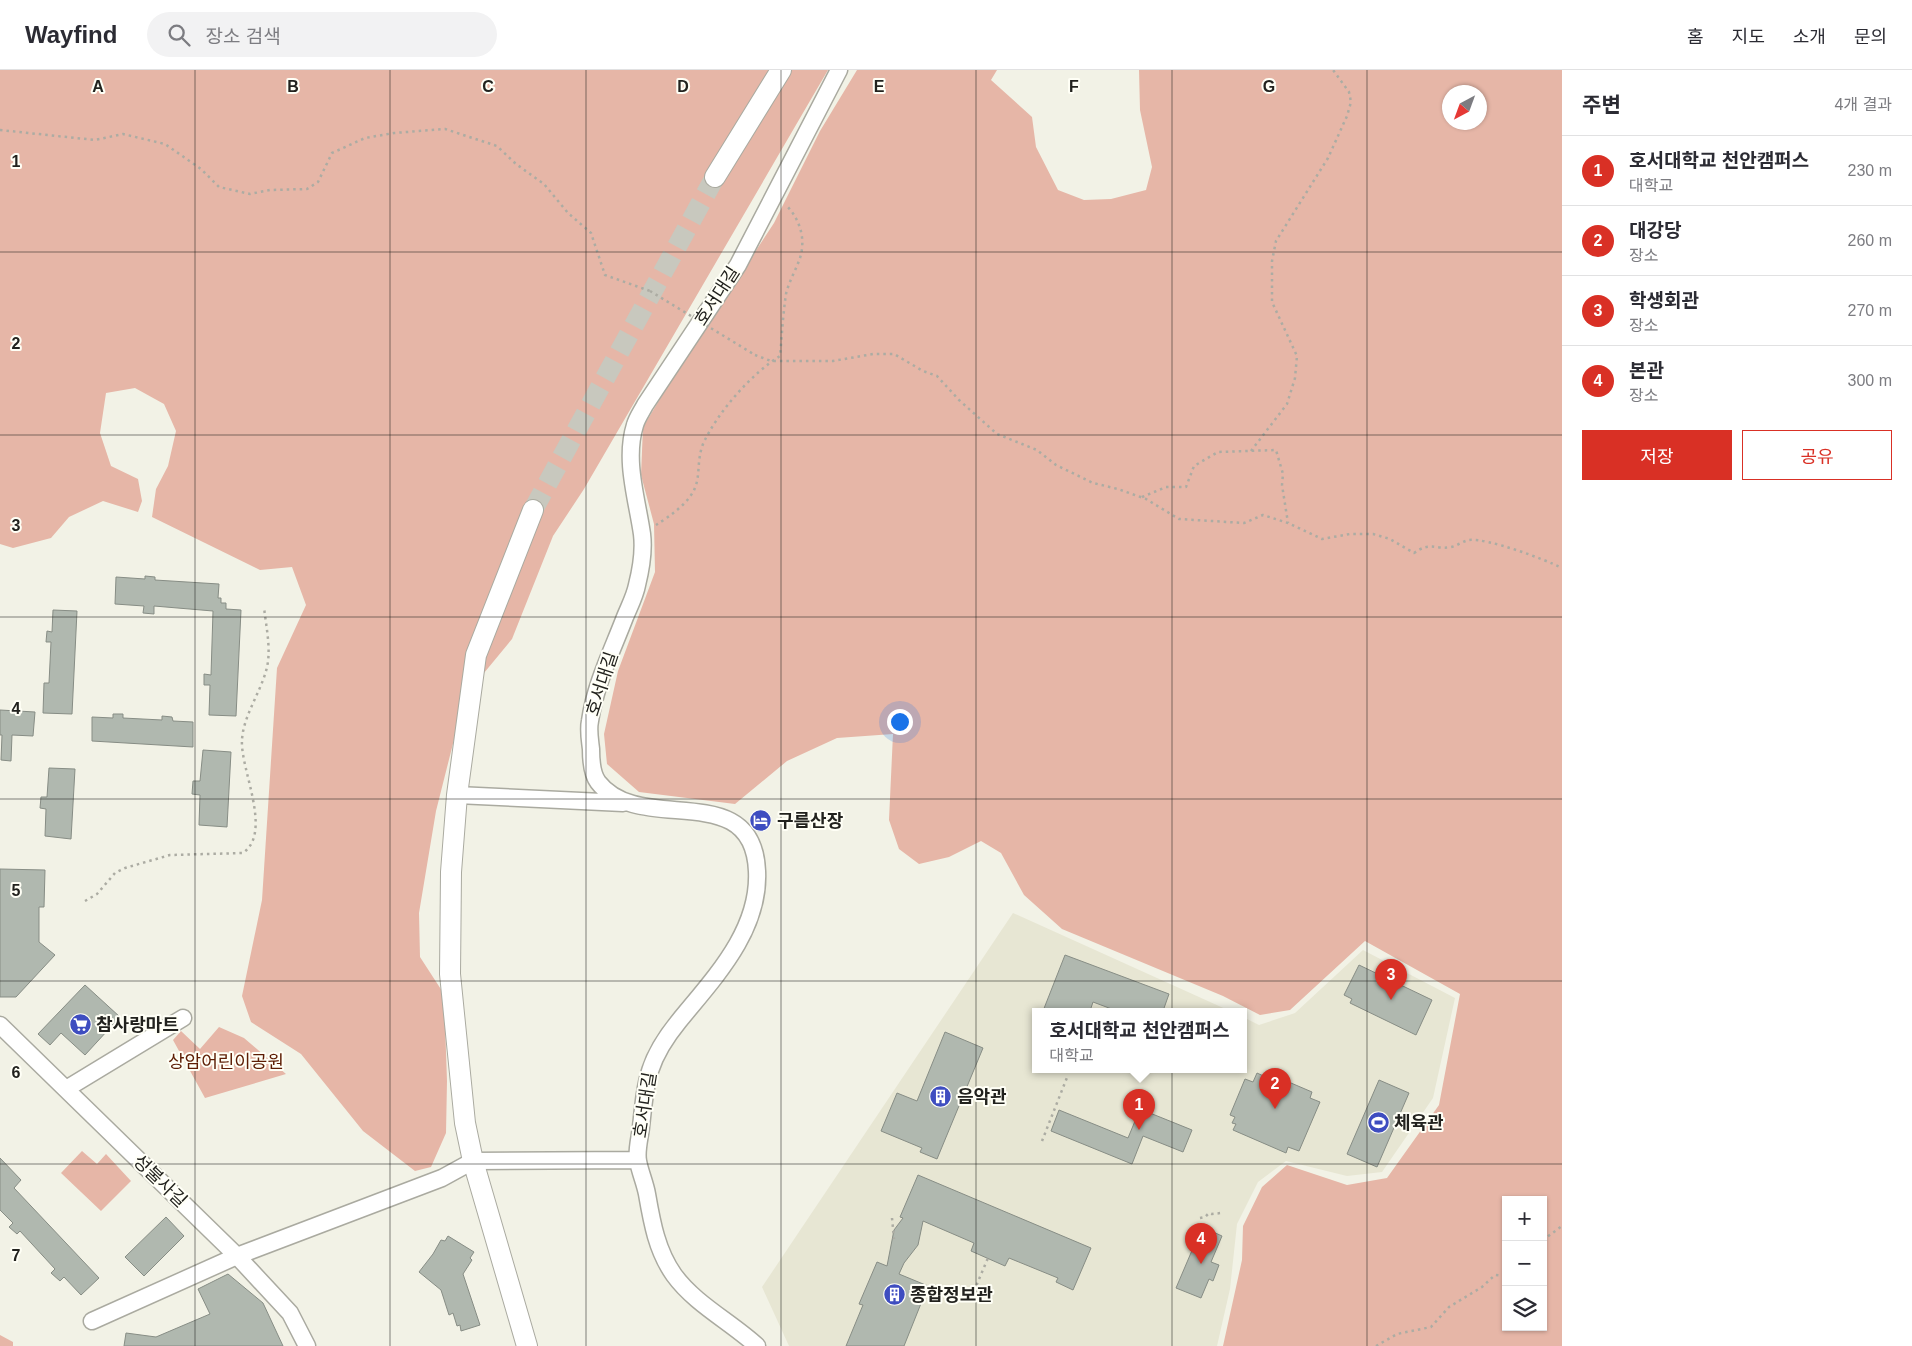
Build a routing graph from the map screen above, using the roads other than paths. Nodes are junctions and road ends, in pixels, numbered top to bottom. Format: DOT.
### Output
graph roads {
  1 [pos="781,70"];
  2 [pos="839,70"];
  3 [pos="715,177"];
  4 [pos="533,510"];
  5 [pos="457,795"];
  6 [pos="625,803"];
  7 [pos="183,1018"];
  8 [pos="0,1026"];
  9 [pos="66,1089"];
  10 [pos="638,1160"];
  11 [pos="473,1161"];
  12 [pos="237,1256"];
  13 [pos="92,1321"];
  14 [pos="307,1346"];
  15 [pos="527,1346"];
  16 [pos="757,1346"];
  1 -- 3 [label="street"];
  2 -- 6 [label="street, 호서대길"];
  4 -- 5 [label="street"];
  5 -- 6 [label="street"];
  5 -- 11 [label="street"];
  6 -- 10 [label="street, 호서대길"];
  7 -- 9 [label="street"];
  8 -- 9 [label="street, 성불사길"];
  9 -- 12 [label="street, 성불사길"];
  10 -- 11 [label="street"];
  10 -- 16 [label="street, 호서대길"];
  11 -- 12 [label="street"];
  11 -- 15 [label="street"];
  12 -- 13 [label="street"];
  12 -- 14 [label="street, 성불사길"];
}
